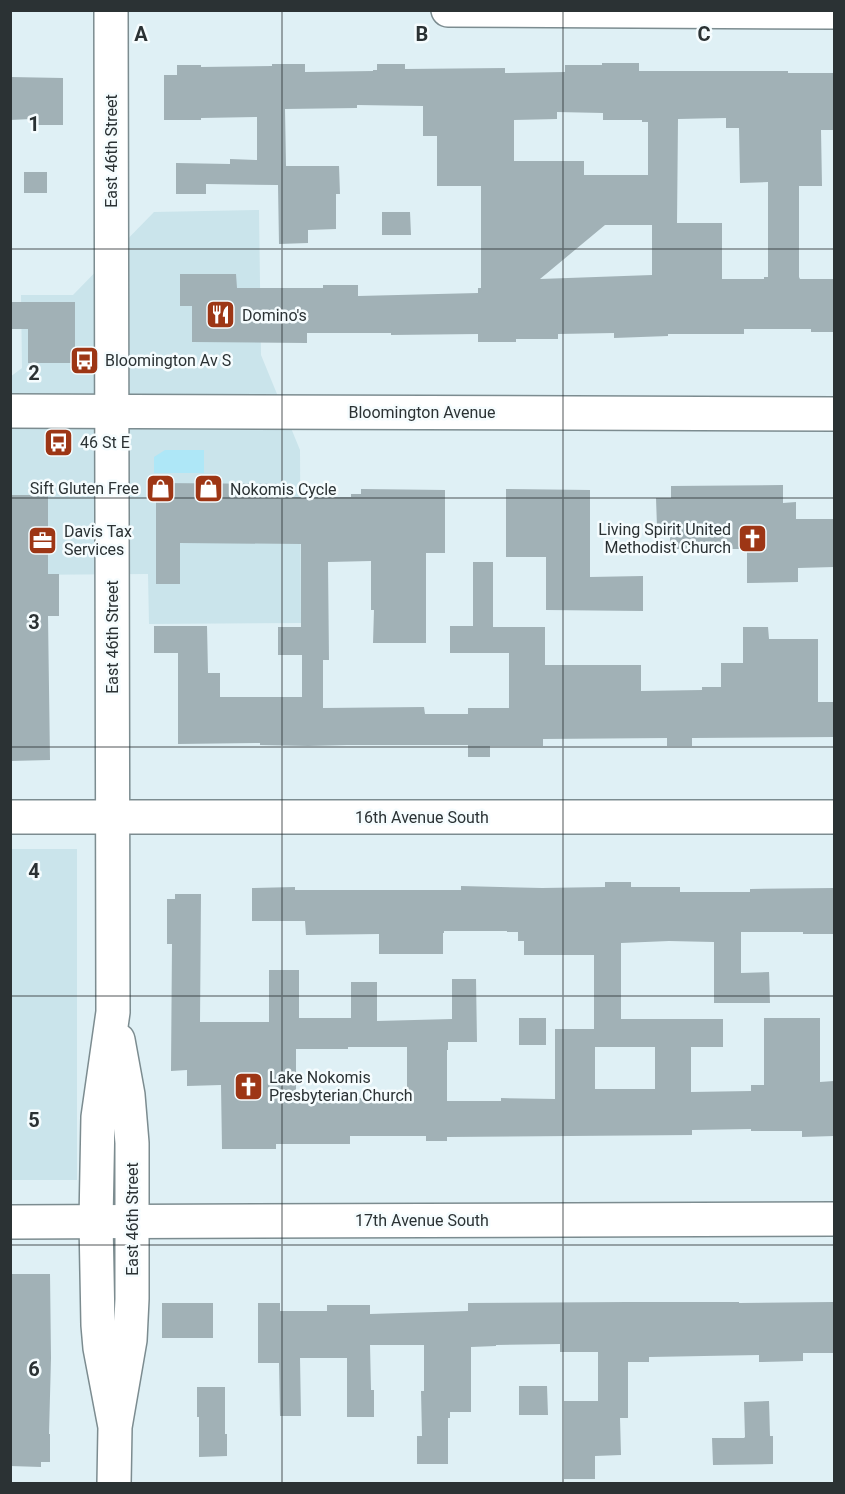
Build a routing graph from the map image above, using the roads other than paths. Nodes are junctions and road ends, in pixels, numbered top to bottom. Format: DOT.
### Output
graph roads {
  1 [pos="111,10"];
  2 [pos="448,10"];
  3 [pos="834,12"];
  4 [pos="10,411"];
  5 [pos="112,411"];
  6 [pos="834,414"];
  7 [pos="10,817"];
  8 [pos="113,817"];
  9 [pos="834,817"];
  10 [pos="113,1012"];
  11 [pos="834,1219"];
  12 [pos="96,1221"];
  13 [pos="132,1221"];
  14 [pos="10,1222"];
  15 [pos="115,1427"];
  16 [pos="114,1484"];
  1 -- 5 [label="street, East 46th Street"];
  2 -- 3 [label="street"];
  4 -- 5 [label="street, Bloomington Avenue"];
  5 -- 6 [label="street, Bloomington Avenue"];
  5 -- 8 [label="street, East 46th Street"];
  7 -- 8 [label="street, 16th Avenue South"];
  8 -- 9 [label="street, 16th Avenue South"];
  8 -- 10 [label="street, East 46th Street"];
  10 -- 12 [label="street, East 46th Street"];
  10 -- 13 [label="street, East 46th Street"];
  11 -- 13 [label="street, 17th Avenue South"];
  12 -- 13 [label="street, 17th Avenue South"];
  12 -- 14 [label="street, 17th Avenue South"];
  12 -- 15 [label="street, East 46th Street"];
  13 -- 15 [label="street, East 46th Street"];
  15 -- 16 [label="street, East 46th Street"];
}
